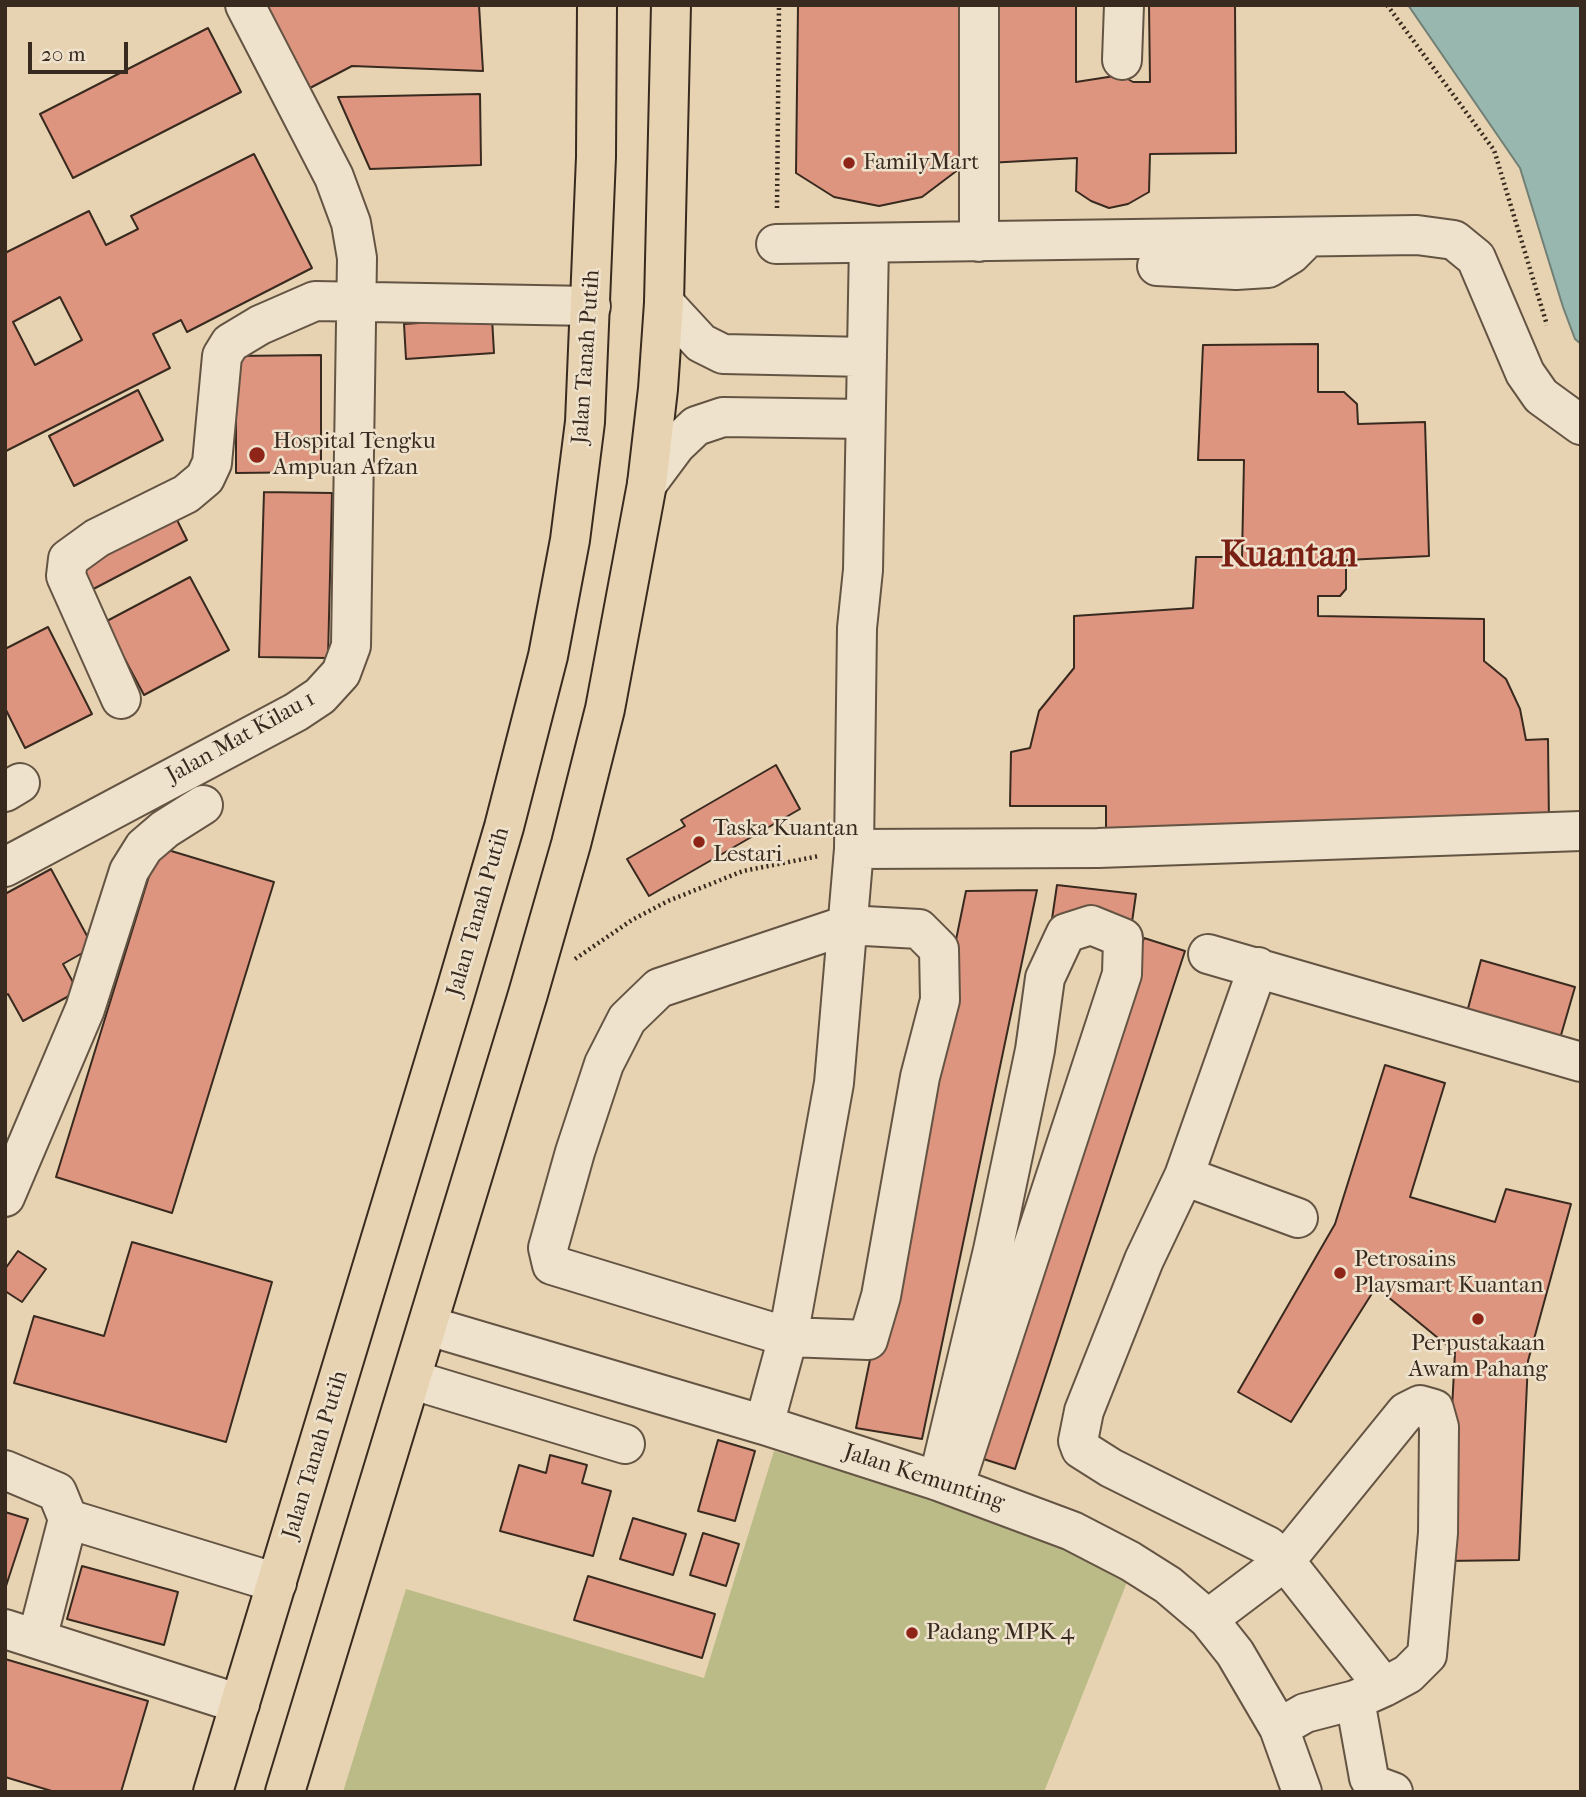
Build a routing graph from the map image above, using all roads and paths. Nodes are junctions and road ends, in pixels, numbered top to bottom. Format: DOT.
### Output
graph roads {
  1 [pos="245,5"];
  2 [pos="597,5"];
  3 [pos="671,5"];
  4 [pos="779,5"];
  5 [pos="979,5"];
  6 [pos="1124,5"];
  7 [pos="1387,5"];
  8 [pos="1122,60"];
  9 [pos="1308,237"];
  10 [pos="979,242"];
  11 [pos="869,243"];
  12 [pos="776,244"];
  13 [pos="1157,265"];
  14 [pos="358,302"];
  15 [pos="664,303"];
  16 [pos="592,306"];
  17 [pos="1550,336"];
  18 [pos="867,357"];
  19 [pos="865,419"];
  20 [pos="1581,425"];
  21 [pos="647,484"];
  22 [pos="121,699"];
  23 [pos="203,805"];
  24 [pos="1581,831"];
  25 [pos="854,849"];
  26 [pos="5,867"];
  27 [pos="847,925"];
  28 [pos="1208,954"];
  29 [pos="1258,968"];
  30 [pos="528,994"];
  31 [pos="1581,1062"];
  32 [pos="1184,1176"];
  33 [pos="5,1197"];
  34 [pos="1298,1219"];
  35 [pos="429,1326"];
  36 [pos="788,1338"];
  37 [pos="413,1380"];
  38 [pos="764,1425"];
  39 [pos="625,1444"];
  40 [pos="5,1470"];
  41 [pos="946,1484"];
  42 [pos="68,1519"];
  43 [pos="1285,1561"];
  44 [pos="277,1583"];
  45 [pos="1209,1619"];
  46 [pos="21,1634"];
  47 [pos="1369,1693"];
  48 [pos="240,1704"];
  49 [pos="1279,1728"];
  50 [pos="213,1792"];
  51 [pos="285,1792"];
  52 [pos="1302,1792"];
  53 [pos="1393,1792"];
  1 -- 14 [label="street, Jalan Mat Kilau 1"];
  2 -- 16 [label="highway, Jalan Tanah Putih"];
  3 -- 15 [label="highway"];
  4 -- 12 [label="path"];
  5 -- 10 [label="street"];
  6 -- 8 [label="street"];
  7 -- 17 [label="path"];
  9 -- 10 [label="street"];
  9 -- 13 [label="street"];
  9 -- 20 [label="street"];
  10 -- 11 [label="street"];
  11 -- 12 [label="street"];
  11 -- 18 [label="street"];
  14 -- 16 [label="street"];
  14 -- 22 [label="street"];
  14 -- 26 [label="street, Jalan Mat Kilau 1"];
  15 -- 18 [label="street"];
  15 -- 21 [label="highway"];
  16 -- 44 [label="highway, Jalan Tanah Putih"];
  18 -- 19 [label="street"];
  19 -- 21 [label="street"];
  19 -- 25 [label="street"];
  21 -- 30 [label="highway"];
  23 -- 33 [label="street"];
  24 -- 25 [label="street"];
  25 -- 27 [label="street"];
  25 -- 30 [label="path"];
  27 -- 36 [label="street"];
  27 -- 36 [label="street"];
  27 -- 36 [label="street"];
  28 -- 29 [label="street"];
  29 -- 31 [label="street"];
  29 -- 32 [label="street"];
  30 -- 35 [label="highway"];
  32 -- 34 [label="street"];
  32 -- 43 [label="street"];
  35 -- 37 [label="highway"];
  35 -- 38 [label="street, Jalan Kemunting"];
  36 -- 38 [label="street"];
  37 -- 39 [label="street"];
  37 -- 51 [label="highway"];
  38 -- 41 [label="street, Jalan Kemunting"];
  40 -- 42 [label="street"];
  41 -- 41 [label="street"];
  41 -- 45 [label="street, Jalan Kemunting"];
  42 -- 44 [label="street"];
  42 -- 46 [label="street"];
  43 -- 45 [label="street"];
  43 -- 47 [label="street"];
  43 -- 47 [label="street"];
  44 -- 48 [label="highway, Jalan Tanah Putih"];
  45 -- 49 [label="street, Jalan Kemunting"];
  46 -- 48 [label="street"];
  47 -- 49 [label="street"];
  47 -- 53 [label="street"];
  48 -- 50 [label="highway, Jalan Tanah Putih"];
  49 -- 52 [label="street, Jalan Kemunting"];
}
